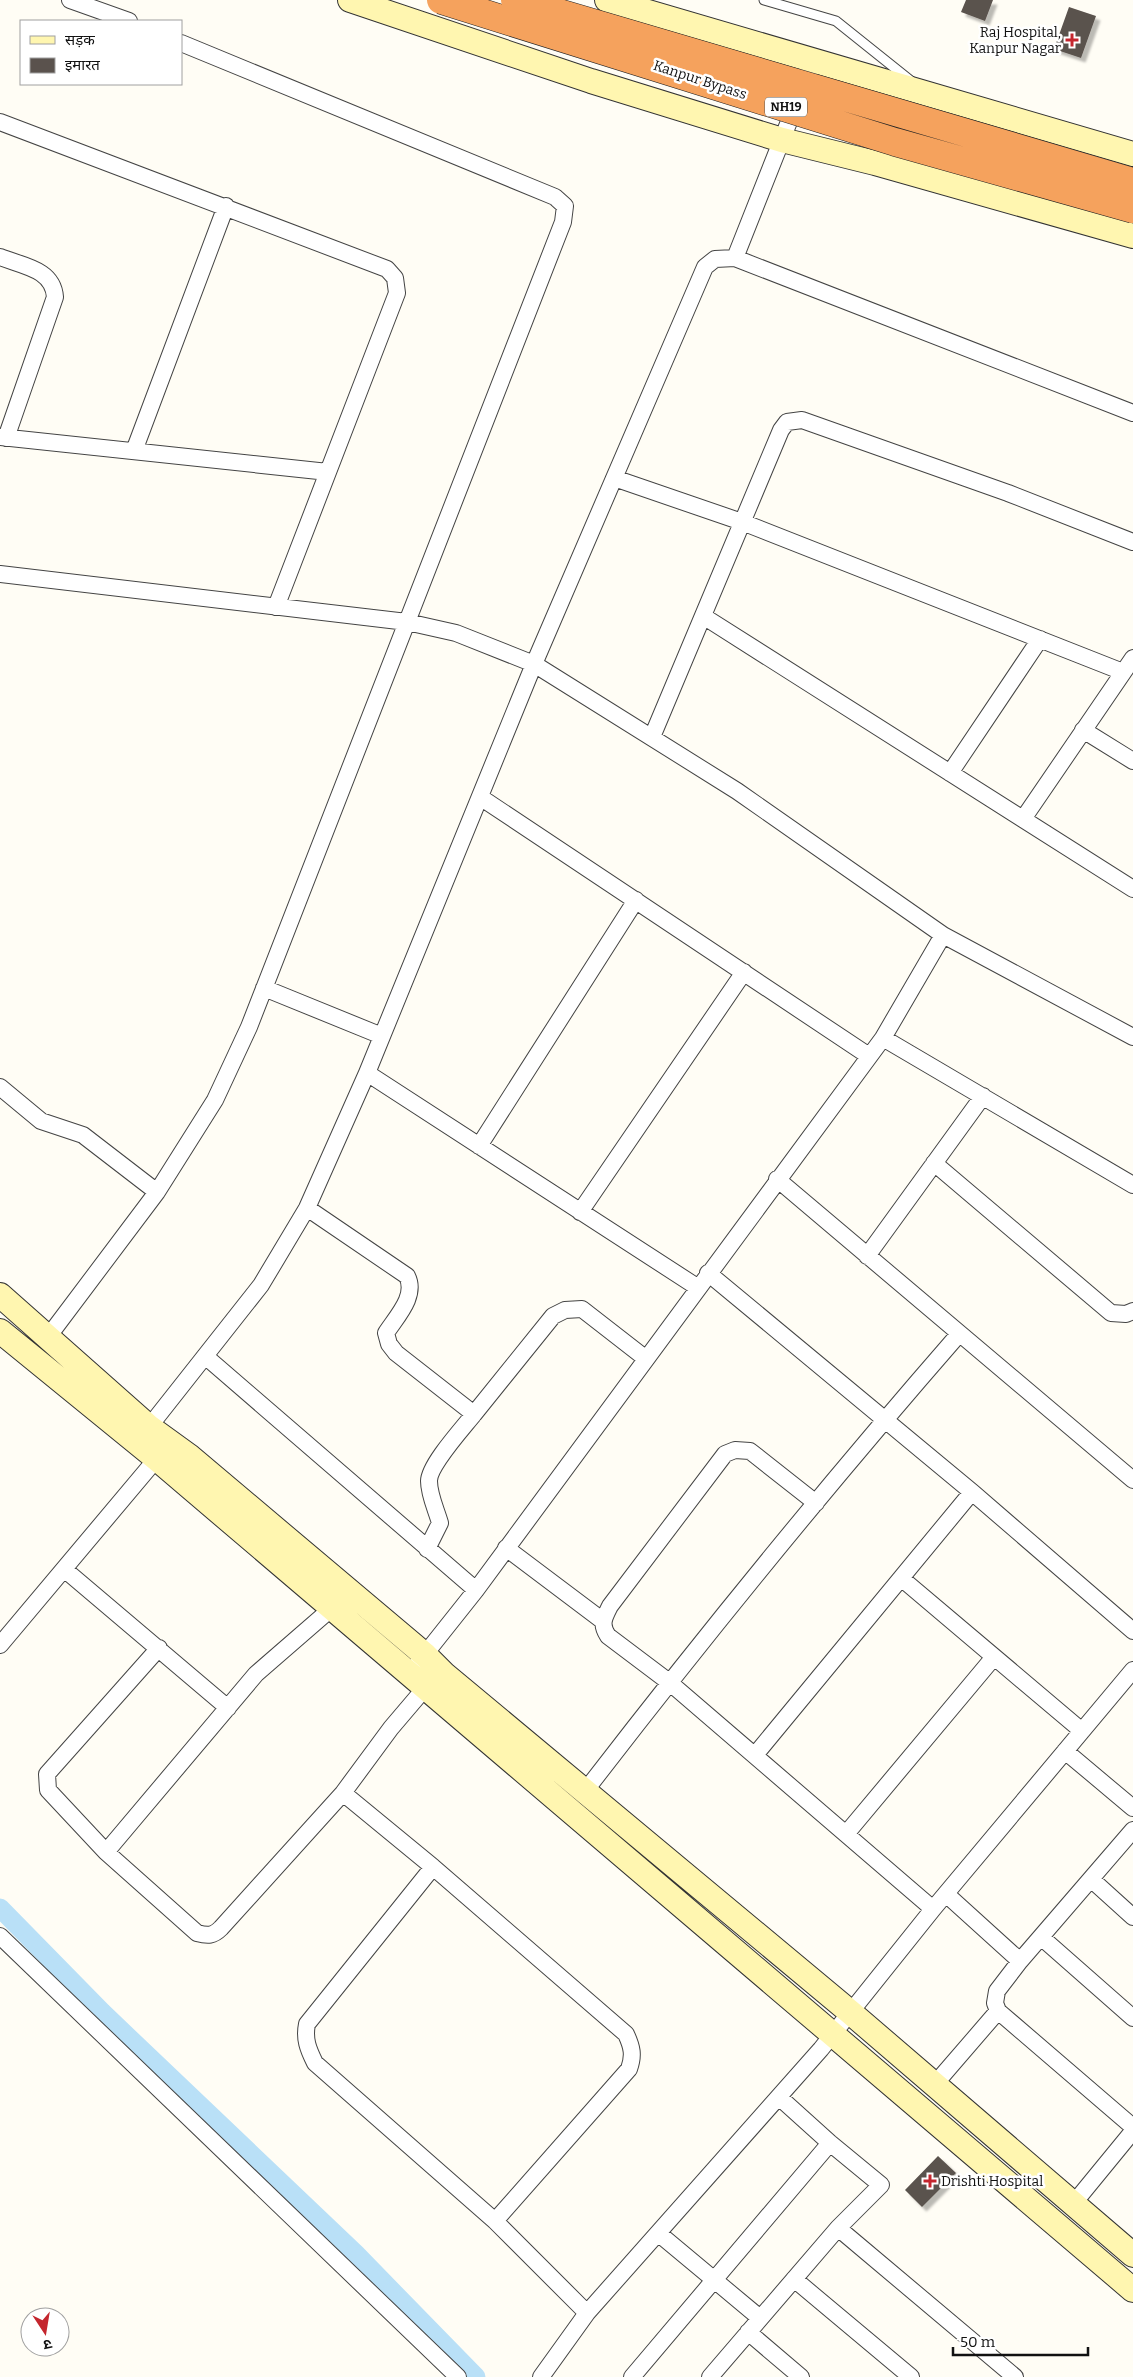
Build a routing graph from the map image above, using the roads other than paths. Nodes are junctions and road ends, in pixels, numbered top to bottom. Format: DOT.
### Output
graph roads {
  1 [pos="70,0"];
  2 [pos="350,0"];
  3 [pos="441,0"];
  4 [pos="515,0"];
  5 [pos="607,0"];
  6 [pos="764,0"];
  7 [pos="126,20"];
  8 [pos="182,43"];
  9 [pos="813,61"];
  10 [pos="929,95"];
  11 [pos="0,122"];
  12 [pos="782,140"];
  13 [pos="1133,154"];
  14 [pos="1133,182"];
  15 [pos="226,206"];
  16 [pos="1133,209"];
  17 [pos="1133,236"];
  18 [pos="0,257"];
  19 [pos="735,258"];
  20 [pos="1133,413"];
  21 [pos="3,437"];
  22 [pos="134,451"];
  23 [pos="328,472"];
  24 [pos="614,478"];
  25 [pos="742,522"];
  26 [pos="1133,542"];
  27 [pos="0,574"];
  28 [pos="276,608"];
  29 [pos="703,616"];
  30 [pos="407,622"];
  31 [pos="1040,639"];
  32 [pos="1133,658"];
  33 [pos="534,664"];
  34 [pos="1123,672"];
  35 [pos="1084,730"];
  36 [pos="652,738"];
  37 [pos="1133,760"];
  38 [pos="950,773"];
  39 [pos="480,797"];
  40 [pos="1023,819"];
  41 [pos="1133,889"];
  42 [pos="636,900"];
  43 [pos="943,935"];
  44 [pos="744,972"];
  45 [pos="264,988"];
  46 [pos="382,1036"];
  47 [pos="1133,1037"];
  48 [pos="883,1038"];
  49 [pos="869,1056"];
  50 [pos="367,1073"];
  51 [pos="0,1087"];
  52 [pos="983,1096"];
  53 [pos="479,1146"];
  54 [pos="934,1163"];
  55 [pos="777,1179"];
  56 [pos="1133,1185"];
  57 [pos="157,1192"];
  58 [pos="308,1208"];
  59 [pos="580,1212"];
  60 [pos="867,1256"];
  61 [pos="708,1272"];
  62 [pos="697,1287"];
  63 [pos="0,1296"];
  64 [pos="1133,1311"];
  65 [pos="0,1331"];
  66 [pos="959,1334"];
  67 [pos="48,1337"];
  68 [pos="205,1356"];
  69 [pos="645,1358"];
  70 [pos="474,1414"];
  71 [pos="884,1420"];
  72 [pos="149,1427"];
  73 [pos="163,1450"];
  74 [pos="1133,1480"];
  75 [pos="972,1492"];
  76 [pos="816,1503"];
  77 [pos="506,1548"];
  78 [pos="428,1549"];
  79 [pos="64,1569"];
  80 [pos="901,1578"];
  81 [pos="476,1590"];
  82 [pos="332,1608"];
  83 [pos="602,1621"];
  84 [pos="1133,1631"];
  85 [pos="0,1645"];
  86 [pos="159,1648"];
  87 [pos="425,1655"];
  88 [pos="994,1657"];
  89 [pos="1133,1670"];
  90 [pos="417,1681"];
  91 [pos="669,1682"];
  92 [pos="228,1708"];
  93 [pos="1082,1731"];
  94 [pos="1065,1751"];
  95 [pos="755,1755"];
  96 [pos="586,1790"];
  97 [pos="343,1793"];
  98 [pos="1133,1808"];
  99 [pos="1133,1830"];
  100 [pos="846,1834"];
  101 [pos="106,1852"];
  102 [pos="433,1867"];
  103 [pos="1091,1879"];
  104 [pos="946,1894"];
  105 [pos="933,1909"];
  106 [pos="1133,1917"];
  107 [pos="0,1936"];
  108 [pos="1041,1937"];
  109 [pos="1020,1960"];
  110 [pos="998,2011"];
  111 [pos="850,2012"];
  112 [pos="1133,2018"];
  113 [pos="833,2034"];
  114 [pos="935,2084"];
  115 [pos="779,2097"];
  116 [pos="1131,2136"];
  117 [pos="830,2143"];
  118 [pos="1074,2203"];
  119 [pos="495,2221"];
  120 [pos="838,2228"];
  121 [pos="658,2233"];
  122 [pos="1133,2255"];
  123 [pos="794,2279"];
  124 [pos="715,2281"];
  125 [pos="1133,2290"];
  126 [pos="587,2313"];
  127 [pos="760,2318"];
  128 [pos="748,2332"];
  129 [pos="458,2377"];
  130 [pos="541,2377"];
  131 [pos="632,2377"];
  132 [pos="710,2377"];
  133 [pos="801,2377"];
  134 [pos="911,2377"];
  135 [pos="1015,2377"];
  1 -- 7 [label="street"];
  2 -- 12 [label="street"];
  3 -- 16 [label="highway, Kanpur Bypass / NH19, bridge"];
  4 -- 14 [label="highway, Kanpur Bypass / NH19, bridge"];
  5 -- 9 [label="street"];
  6 -- 10 [label="lane"];
  8 -- 30 [label="street"];
  9 -- 10 [label="street"];
  9 -- 12 [label="street"];
  10 -- 13 [label="street"];
  11 -- 15 [label="street"];
  12 -- 17 [label="street"];
  12 -- 19 [label="street"];
  15 -- 22 [label="street"];
  15 -- 23 [label="street"];
  18 -- 21 [label="street"];
  19 -- 20 [label="street"];
  19 -- 24 [label="street"];
  21 -- 22 [label="street"];
  22 -- 23 [label="street"];
  23 -- 28 [label="street"];
  24 -- 25 [label="street"];
  24 -- 33 [label="street"];
  25 -- 26 [label="street"];
  25 -- 29 [label="street"];
  25 -- 31 [label="street"];
  27 -- 28 [label="street"];
  28 -- 30 [label="street"];
  29 -- 36 [label="street"];
  29 -- 38 [label="street"];
  30 -- 33 [label="street"];
  30 -- 45 [label="street"];
  31 -- 34 [label="street"];
  31 -- 38 [label="street"];
  32 -- 34 [label="street"];
  33 -- 36 [label="street"];
  33 -- 39 [label="street"];
  34 -- 35 [label="street"];
  35 -- 37 [label="street"];
  35 -- 40 [label="street"];
  36 -- 43 [label="street"];
  38 -- 40 [label="street"];
  39 -- 42 [label="street"];
  39 -- 46 [label="street"];
  40 -- 41 [label="street"];
  42 -- 44 [label="street"];
  42 -- 53 [label="street"];
  43 -- 47 [label="street"];
  43 -- 48 [label="street"];
  44 -- 49 [label="street"];
  44 -- 59 [label="street"];
  45 -- 46 [label="street"];
  45 -- 57 [label="street"];
  46 -- 50 [label="street"];
  48 -- 49 [label="street"];
  48 -- 52 [label="street"];
  49 -- 55 [label="street"];
  50 -- 53 [label="street"];
  50 -- 58 [label="street"];
  51 -- 57 [label="street"];
  52 -- 54 [label="street"];
  52 -- 56 [label="street"];
  53 -- 59 [label="street"];
  54 -- 60 [label="street"];
  54 -- 64 [label="street"];
  55 -- 60 [label="street"];
  55 -- 61 [label="street"];
  57 -- 67 [label="street"];
  58 -- 68 [label="street"];
  58 -- 70 [label="street"];
  59 -- 62 [label="street"];
  60 -- 66 [label="street"];
  61 -- 62 [label="street"];
  61 -- 71 [label="street"];
  62 -- 69 [label="street"];
  63 -- 67 [label="street"];
  65 -- 73 [label="street"];
  66 -- 71 [label="street"];
  66 -- 74 [label="street"];
  67 -- 72 [label="street"];
  68 -- 72 [label="street"];
  68 -- 78 [label="street"];
  69 -- 70 [label="street"];
  69 -- 77 [label="street"];
  70 -- 78 [label="street"];
  71 -- 75 [label="street"];
  71 -- 76 [label="street"];
  72 -- 73 [label="street"];
  73 -- 79 [label="street"];
  73 -- 82 [label="street"];
  73 -- 87 [label="street"];
  75 -- 80 [label="street"];
  75 -- 84 [label="street"];
  76 -- 83 [label="street"];
  76 -- 91 [label="street"];
  77 -- 81 [label="street"];
  77 -- 83 [label="street"];
  78 -- 81 [label="street"];
  79 -- 85 [label="street"];
  79 -- 86 [label="street"];
  80 -- 88 [label="street"];
  80 -- 95 [label="street"];
  81 -- 87 [label="street"];
  82 -- 90 [label="street"];
  82 -- 92 [label="street"];
  83 -- 91 [label="street"];
  86 -- 92 [label="street"];
  86 -- 101 [label="street"];
  87 -- 90 [label="street"];
  87 -- 96 [label="street"];
  88 -- 93 [label="street"];
  88 -- 100 [label="street"];
  89 -- 93 [label="street"];
  90 -- 97 [label="street"];
  90 -- 113 [label="street"];
  91 -- 95 [label="street"];
  91 -- 96 [label="street"];
  92 -- 101 [label="street"];
  93 -- 94 [label="street"];
  94 -- 98 [label="street"];
  94 -- 104 [label="street"];
  95 -- 100 [label="street"];
  96 -- 111 [label="street"];
  97 -- 101 [label="street"];
  97 -- 102 [label="street"];
  99 -- 103 [label="street"];
  100 -- 105 [label="street"];
  102 -- 119 [label="street"];
  102 -- 119 [label="street"];
  103 -- 106 [label="street"];
  103 -- 108 [label="street"];
  104 -- 105 [label="street"];
  104 -- 109 [label="street"];
  105 -- 111 [label="street"];
  107 -- 129 [label="street"];
  108 -- 109 [label="street"];
  108 -- 112 [label="street"];
  109 -- 110 [label="street"];
  110 -- 114 [label="street"];
  110 -- 116 [label="street"];
  111 -- 113 [label="street"];
  111 -- 114 [label="street"];
  113 -- 115 [label="street"];
  113 -- 125 [label="street"];
  114 -- 118 [label="street"];
  115 -- 117 [label="street"];
  115 -- 121 [label="street"];
  116 -- 118 [label="street"];
  117 -- 120 [label="street"];
  117 -- 124 [label="street"];
  118 -- 122 [label="street"];
  119 -- 126 [label="street"];
  120 -- 123 [label="street"];
  120 -- 135 [label="street"];
  121 -- 124 [label="street"];
  121 -- 126 [label="street"];
  123 -- 127 [label="street"];
  123 -- 134 [label="street"];
  124 -- 127 [label="street"];
  124 -- 131 [label="street"];
  126 -- 130 [label="street"];
  127 -- 128 [label="street"];
  128 -- 132 [label="street"];
  128 -- 133 [label="street"];
}
